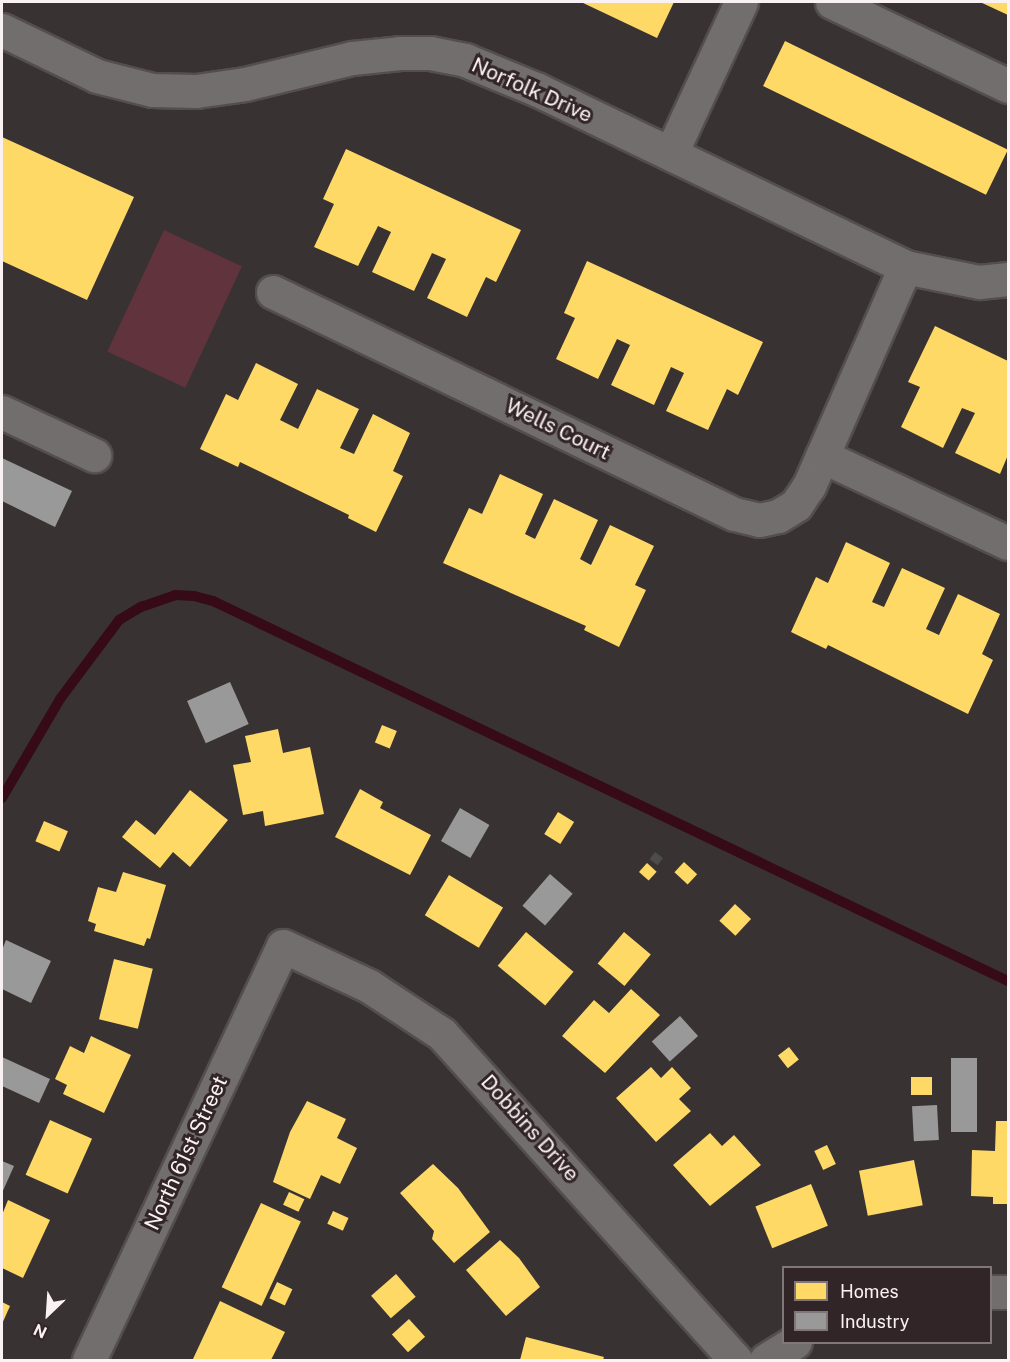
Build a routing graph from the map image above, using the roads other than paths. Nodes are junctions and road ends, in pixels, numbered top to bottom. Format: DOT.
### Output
graph roads {
  1 [pos="741,2"];
  2 [pos="832,2"];
  3 [pos="2,30"];
  4 [pos="1008,87"];
  5 [pos="671,153"];
  6 [pos="905,267"];
  7 [pos="1008,279"];
  8 [pos="273,292"];
  9 [pos="2,412"];
  10 [pos="94,455"];
  11 [pos="822,456"];
  12 [pos="1008,543"];
  13 [pos="283,946"];
  14 [pos="992,1292"];
  15 [pos="1008,1292"];
  16 [pos="792,1344"];
  17 [pos="89,1360"];
  18 [pos="736,1360"];
  19 [pos="766,1360"];
  1 -- 5 [label="street"];
  2 -- 4 [label="street"];
  3 -- 5 [label="street, Norfolk Drive"];
  5 -- 6 [label="street, Norfolk Drive"];
  6 -- 7 [label="street, Norfolk Drive"];
  6 -- 11 [label="street, Wells Court"];
  8 -- 11 [label="street, Wells Court"];
  9 -- 10 [label="street"];
  11 -- 12 [label="street"];
  13 -- 17 [label="street, North 61st Street"];
  13 -- 18 [label="street, Dobbins Drive"];
  14 -- 15 [label="street"];
  16 -- 19 [label="street"];
}
